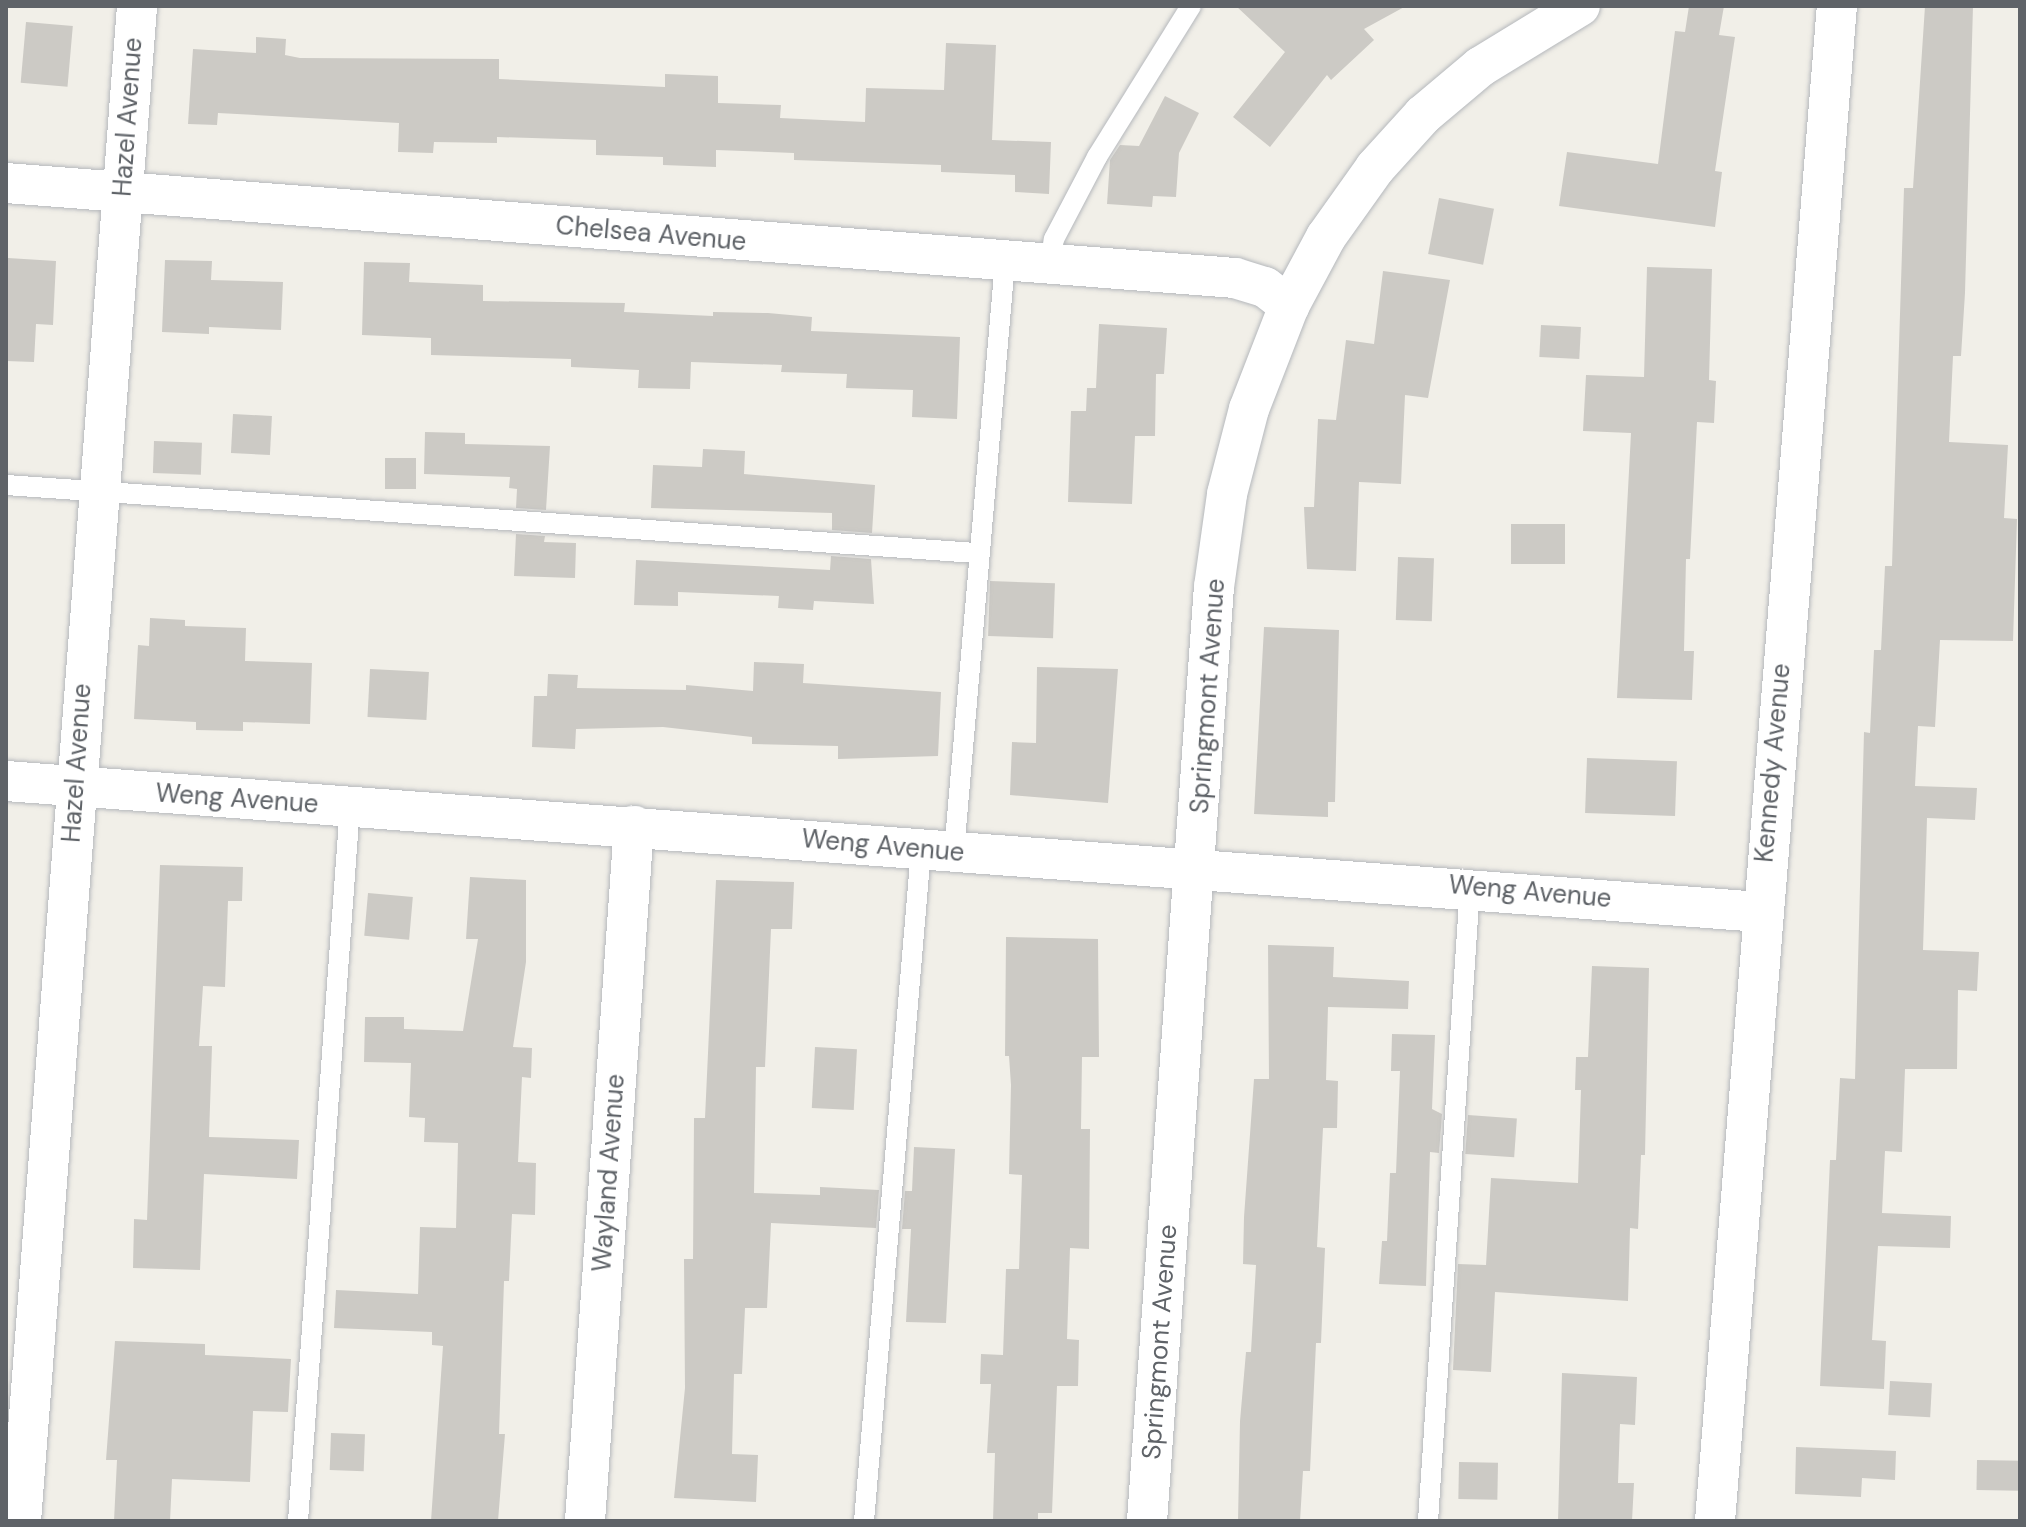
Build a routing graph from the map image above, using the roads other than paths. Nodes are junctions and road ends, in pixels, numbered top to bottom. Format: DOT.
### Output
graph roads {
  1 [pos="137,6"];
  2 [pos="1191,6"];
  3 [pos="1580,6"];
  4 [pos="1837,6"];
  5 [pos="6,183"];
  6 [pos="122,192"];
  7 [pos="1005,262"];
  8 [pos="1050,266"];
  9 [pos="1289,306"];
  10 [pos="6,485"];
  11 [pos="98,490"];
  12 [pos="977,553"];
  13 [pos="6,781"];
  14 [pos="75,789"];
  15 [pos="350,806"];
  16 [pos="634,826"];
  17 [pos="937,851"];
  18 [pos="1195,869"];
  19 [pos="1470,887"];
  20 [pos="1761,912"];
  21 [pos="21,1521"];
  22 [pos="298,1521"];
  23 [pos="585,1521"];
  24 [pos="864,1521"];
  25 [pos="1147,1521"];
  26 [pos="1428,1521"];
  27 [pos="1715,1521"];
  1 -- 6 [label="street, Hazel Avenue"];
  2 -- 8 [label="lane"];
  3 -- 9 [label="street, Springmont Avenue"];
  4 -- 20 [label="street, Kennedy Avenue"];
  5 -- 6 [label="street, Chelsea Avenue"];
  6 -- 7 [label="street, Chelsea Avenue"];
  6 -- 11 [label="street, Hazel Avenue"];
  7 -- 8 [label="street, Chelsea Avenue"];
  7 -- 12 [label="lane"];
  8 -- 9 [label="street, Chelsea Avenue"];
  9 -- 18 [label="street, Springmont Avenue"];
  10 -- 11 [label="lane"];
  11 -- 12 [label="lane"];
  11 -- 14 [label="street, Hazel Avenue"];
  12 -- 17 [label="lane"];
  13 -- 14 [label="street, Weng Avenue"];
  14 -- 15 [label="street, Weng Avenue"];
  14 -- 21 [label="street, Hazel Avenue"];
  15 -- 16 [label="street, Weng Avenue"];
  15 -- 22 [label="lane"];
  16 -- 17 [label="street, Weng Avenue"];
  16 -- 23 [label="street, Wayland Avenue"];
  17 -- 18 [label="street, Weng Avenue"];
  17 -- 24 [label="lane"];
  18 -- 19 [label="street, Weng Avenue"];
  18 -- 25 [label="street, Springmont Avenue"];
  19 -- 20 [label="street, Weng Avenue"];
  19 -- 26 [label="lane"];
  20 -- 27 [label="street, Kennedy Avenue"];
}
